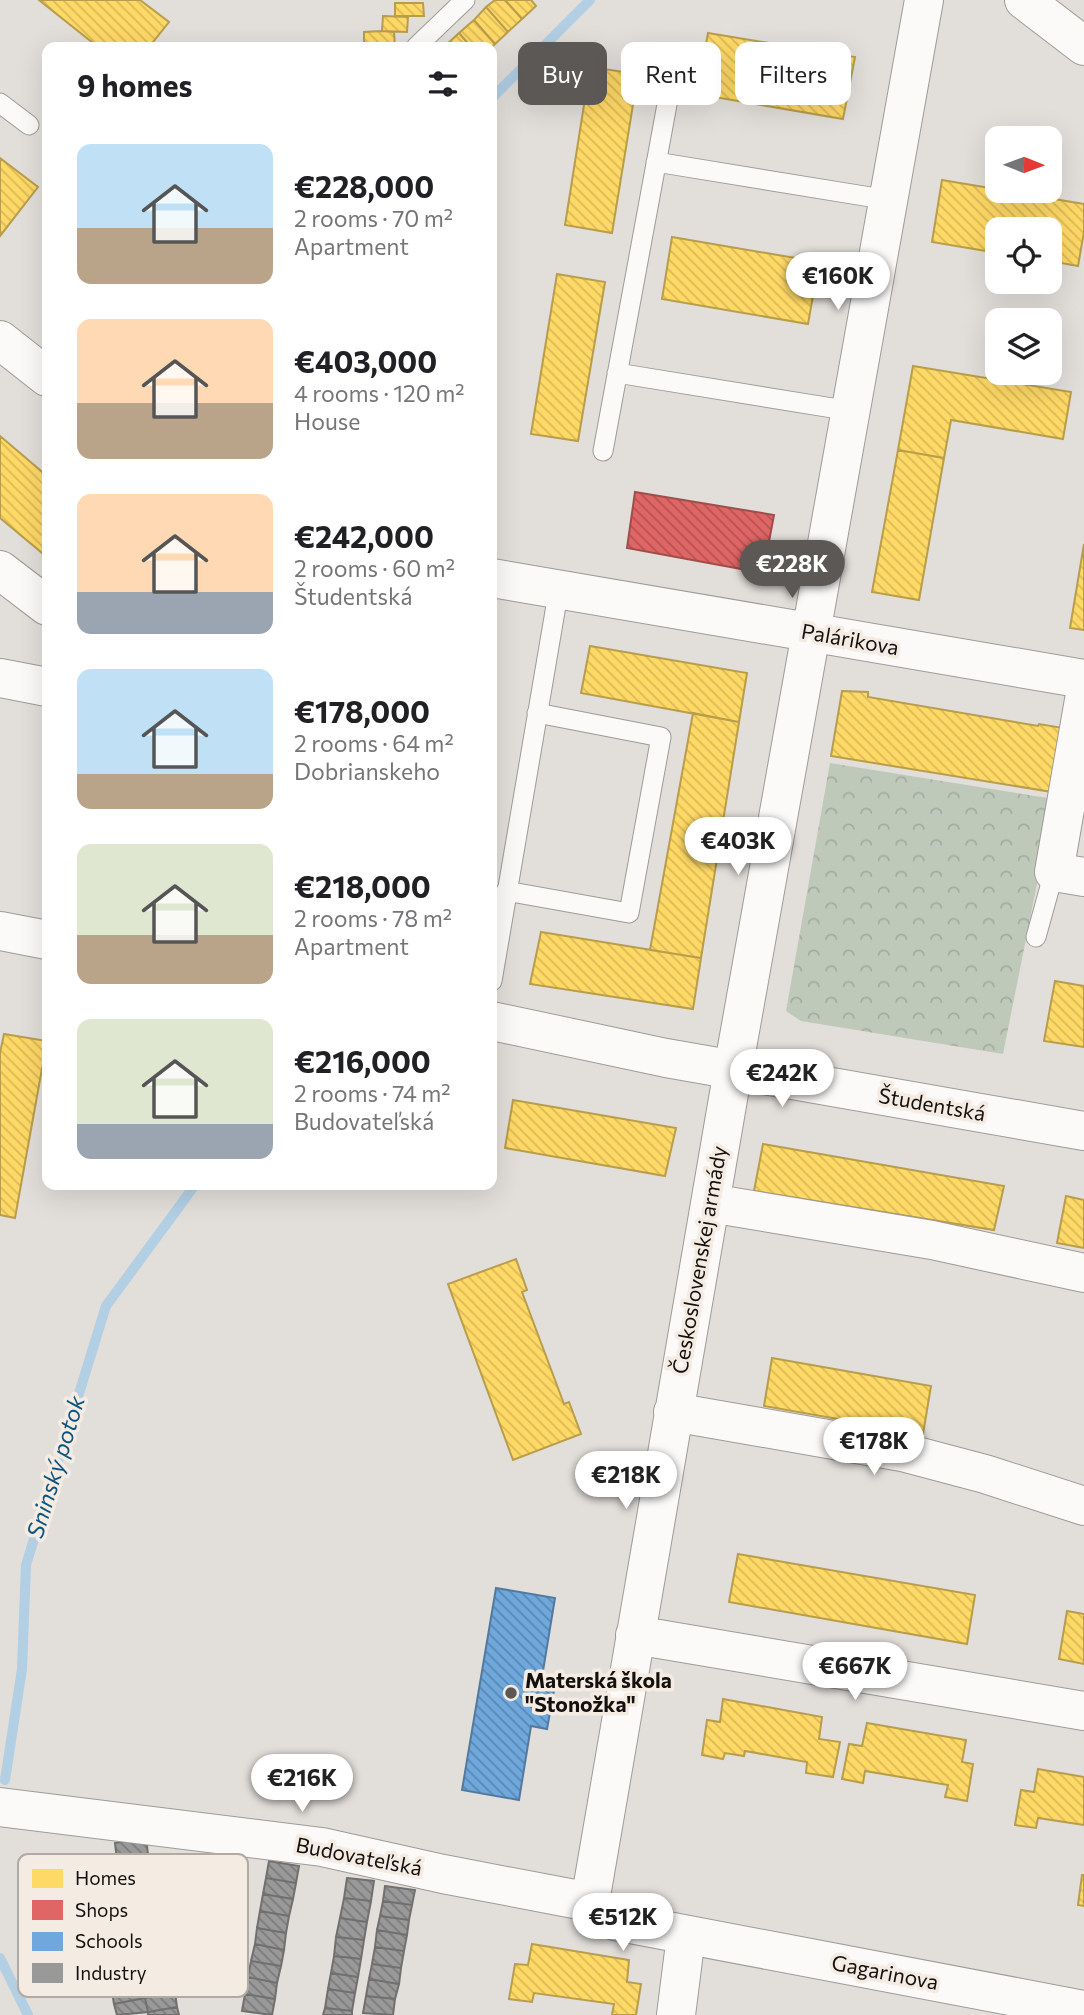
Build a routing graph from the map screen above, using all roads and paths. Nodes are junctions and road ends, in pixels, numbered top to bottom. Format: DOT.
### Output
graph roads {
  1 [pos="465,0"];
  2 [pos="924,0"];
  3 [pos="1024,0"];
  4 [pos="421,42"];
  5 [pos="1084,46"];
  6 [pos="0,103"];
  7 [pos="667,105"];
  8 [pos="29,125"];
  9 [pos="656,162"];
  10 [pos="889,200"];
  11 [pos="0,340"];
  12 [pos="42,373"];
  13 [pos="617,373"];
  14 [pos="851,411"];
  15 [pos="603,451"];
  16 [pos="0,570"];
  17 [pos="497,579"];
  18 [pos="559,589"];
  19 [pos="42,602"];
  20 [pos="811,634"];
  21 [pos="0,678"];
  22 [pos="1084,679"];
  23 [pos="42,686"];
  24 [pos="1084,699"];
  25 [pos="537,713"];
  26 [pos="1069,874"];
  27 [pos="506,891"];
  28 [pos="0,931"];
  29 [pos="1036,937"];
  30 [pos="42,939"];
  31 [pos="497,949"];
  32 [pos="497,1022"];
  33 [pos="733,1070"];
  34 [pos="1084,1132"];
  35 [pos="710,1203"];
  36 [pos="1084,1273"];
  37 [pos="673,1412"];
  38 [pos="1084,1506"];
  39 [pos="635,1635"];
  40 [pos="1084,1711"];
  41 [pos="0,1807"];
  42 [pos="590,1902"];
  43 [pos="687,1936"];
  44 [pos="1084,2010"];
  45 [pos="676,2015"];
  1 -- 4 [label="lane"];
  2 -- 10 [label="street, Československej armády"];
  3 -- 5 [label="street"];
  6 -- 8 [label="lane"];
  7 -- 9 [label="lane"];
  9 -- 10 [label="lane"];
  9 -- 13 [label="lane"];
  10 -- 14 [label="street, Československej armády"];
  11 -- 12 [label="street"];
  13 -- 14 [label="lane"];
  13 -- 15 [label="lane"];
  14 -- 20 [label="street, Československej armády"];
  16 -- 19 [label="street"];
  17 -- 18 [label="street, Palárikova"];
  18 -- 20 [label="street, Palárikova"];
  18 -- 25 [label="lane"];
  20 -- 22 [label="street, Palárikova"];
  20 -- 33 [label="street, Československej armády"];
  21 -- 23 [label="street"];
  24 -- 26 [label="street"];
  25 -- 27 [label="lane"];
  25 -- 27 [label="lane"];
  26 -- 29 [label="lane"];
  27 -- 31 [label="lane"];
  28 -- 30 [label="street"];
  32 -- 33 [label="street, Študentská"];
  33 -- 34 [label="street, Študentská"];
  33 -- 35 [label="street, Československej armády"];
  35 -- 36 [label="street"];
  35 -- 37 [label="street, Československej armády"];
  37 -- 38 [label="street"];
  37 -- 39 [label="street, Československej armády"];
  39 -- 40 [label="street"];
  39 -- 42 [label="street, Československej armády"];
  41 -- 42 [label="street, Budovateľská"];
  42 -- 43 [label="street, Gagarinova"];
  43 -- 44 [label="street, Gagarinova"];
  43 -- 45 [label="street"];
}
